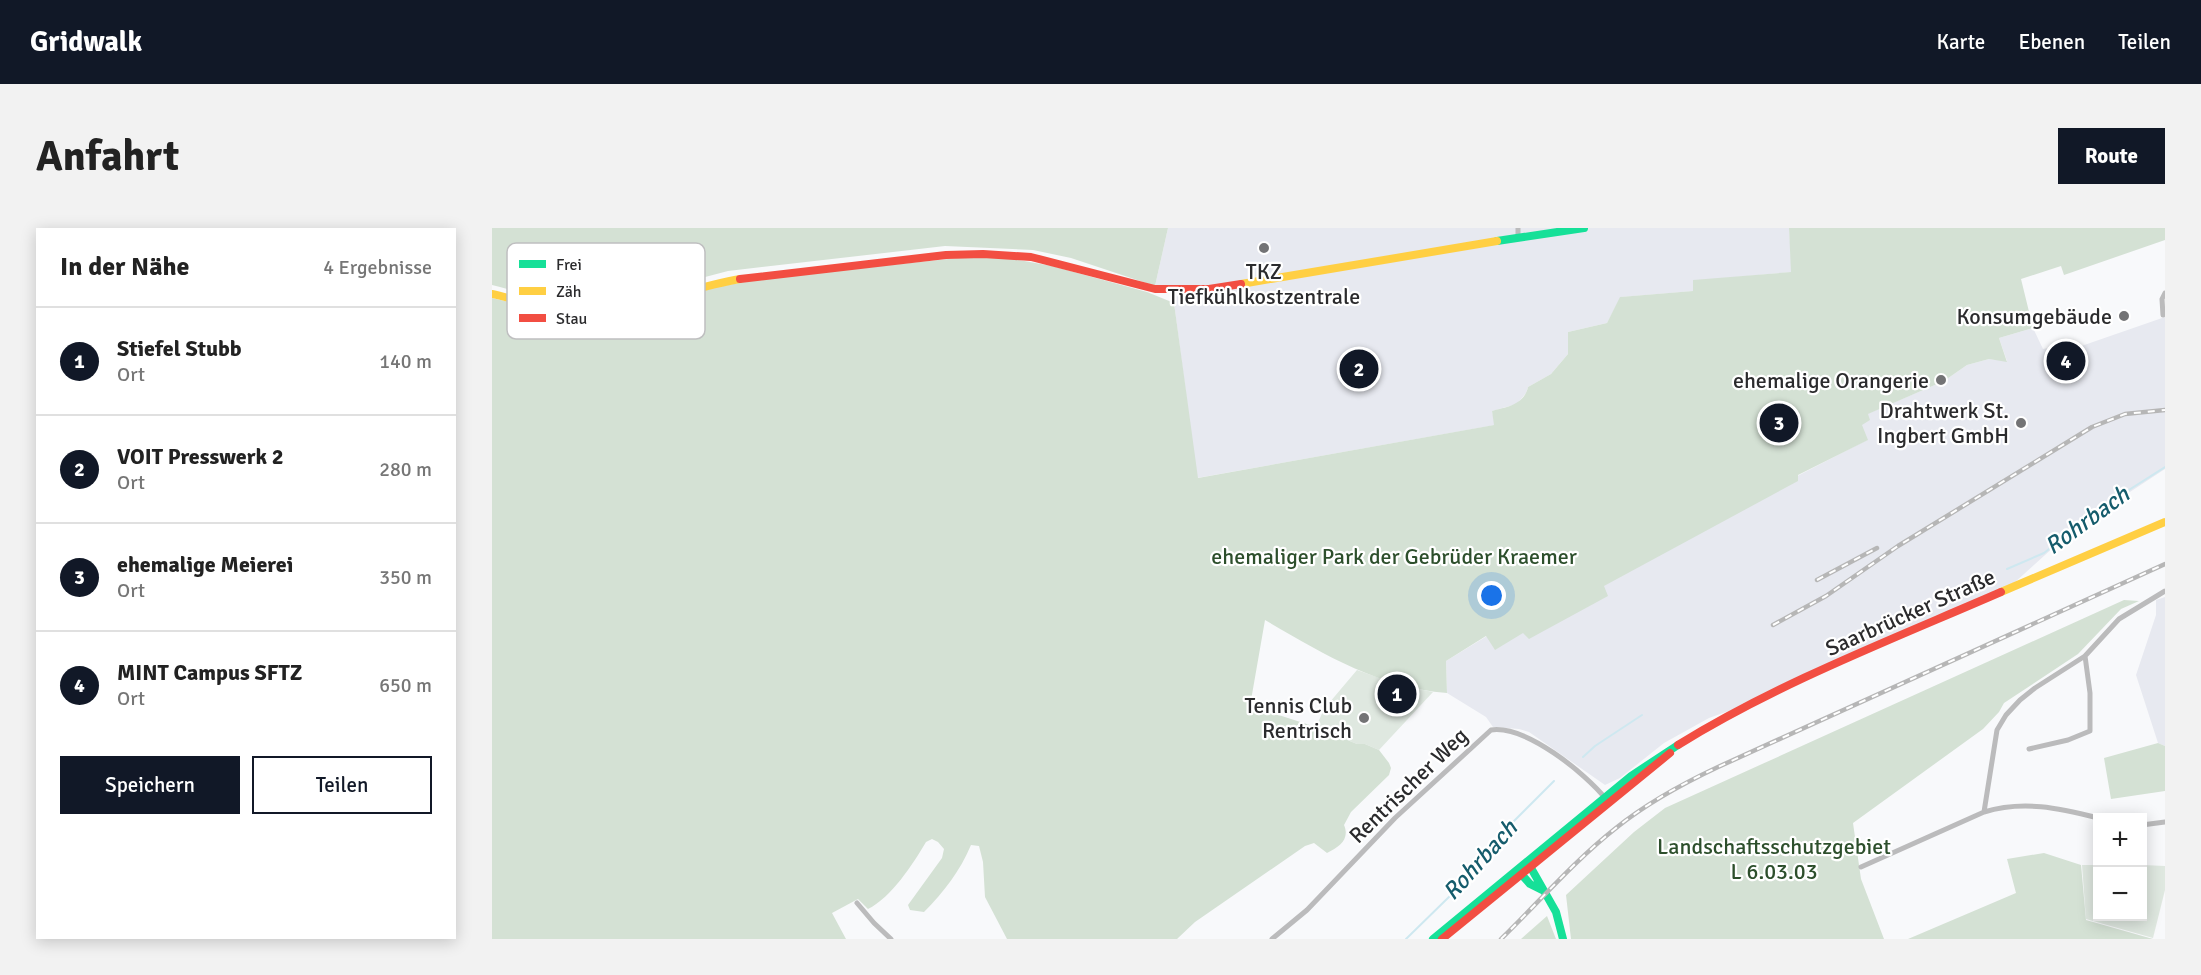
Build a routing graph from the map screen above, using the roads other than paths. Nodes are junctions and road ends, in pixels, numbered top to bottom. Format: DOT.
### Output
graph roads {
  1 [pos="1518,228"];
  2 [pos="1584,228"];
  3 [pos="1518,237"];
  4 [pos="705,287"];
  5 [pos="2165,293"];
  6 [pos="492,294"];
  7 [pos="507,297"];
  8 [pos="2163,315"];
  9 [pos="2165,522"];
  10 [pos="2165,591"];
  11 [pos="2085,656"];
  12 [pos="2029,749"];
  13 [pos="1607,800"];
  14 [pos="1984,812"];
  15 [pos="2093,817"];
  16 [pos="2165,822"];
  17 [pos="2147,824"];
  18 [pos="1861,867"];
  19 [pos="1531,868"];
  20 [pos="1521,871"];
  21 [pos="1544,891"];
  22 [pos="857,903"];
  23 [pos="891,939"];
  24 [pos="1272,939"];
  25 [pos="1433,939"];
  26 [pos="1442,939"];
  27 [pos="1563,939"];
  1 -- 3 [label="street"];
  2 -- 3 [label="main road"];
  3 -- 4 [label="main road"];
  5 -- 8 [label="street"];
  6 -- 7 [label="main road"];
  9 -- 13 [label="main road, Saarbrücker Straße"];
  10 -- 11 [label="street"];
  11 -- 12 [label="street"];
  11 -- 14 [label="street"];
  13 -- 19 [label="main road, Saarbrücker Straße"];
  13 -- 20 [label="main road, Saarbrücker Straße"];
  13 -- 24 [label="street, Rentrischer Weg"];
  14 -- 15 [label="street"];
  14 -- 18 [label="street"];
  16 -- 17 [label="street"];
  19 -- 20 [label="main road"];
  19 -- 21 [label="main road"];
  20 -- 21 [label="main road"];
  20 -- 25 [label="main road, Saarbrücker Straße"];
  20 -- 26 [label="main road, Saarbrücker Straße"];
  21 -- 27 [label="main road"];
  22 -- 23 [label="street"];
}
